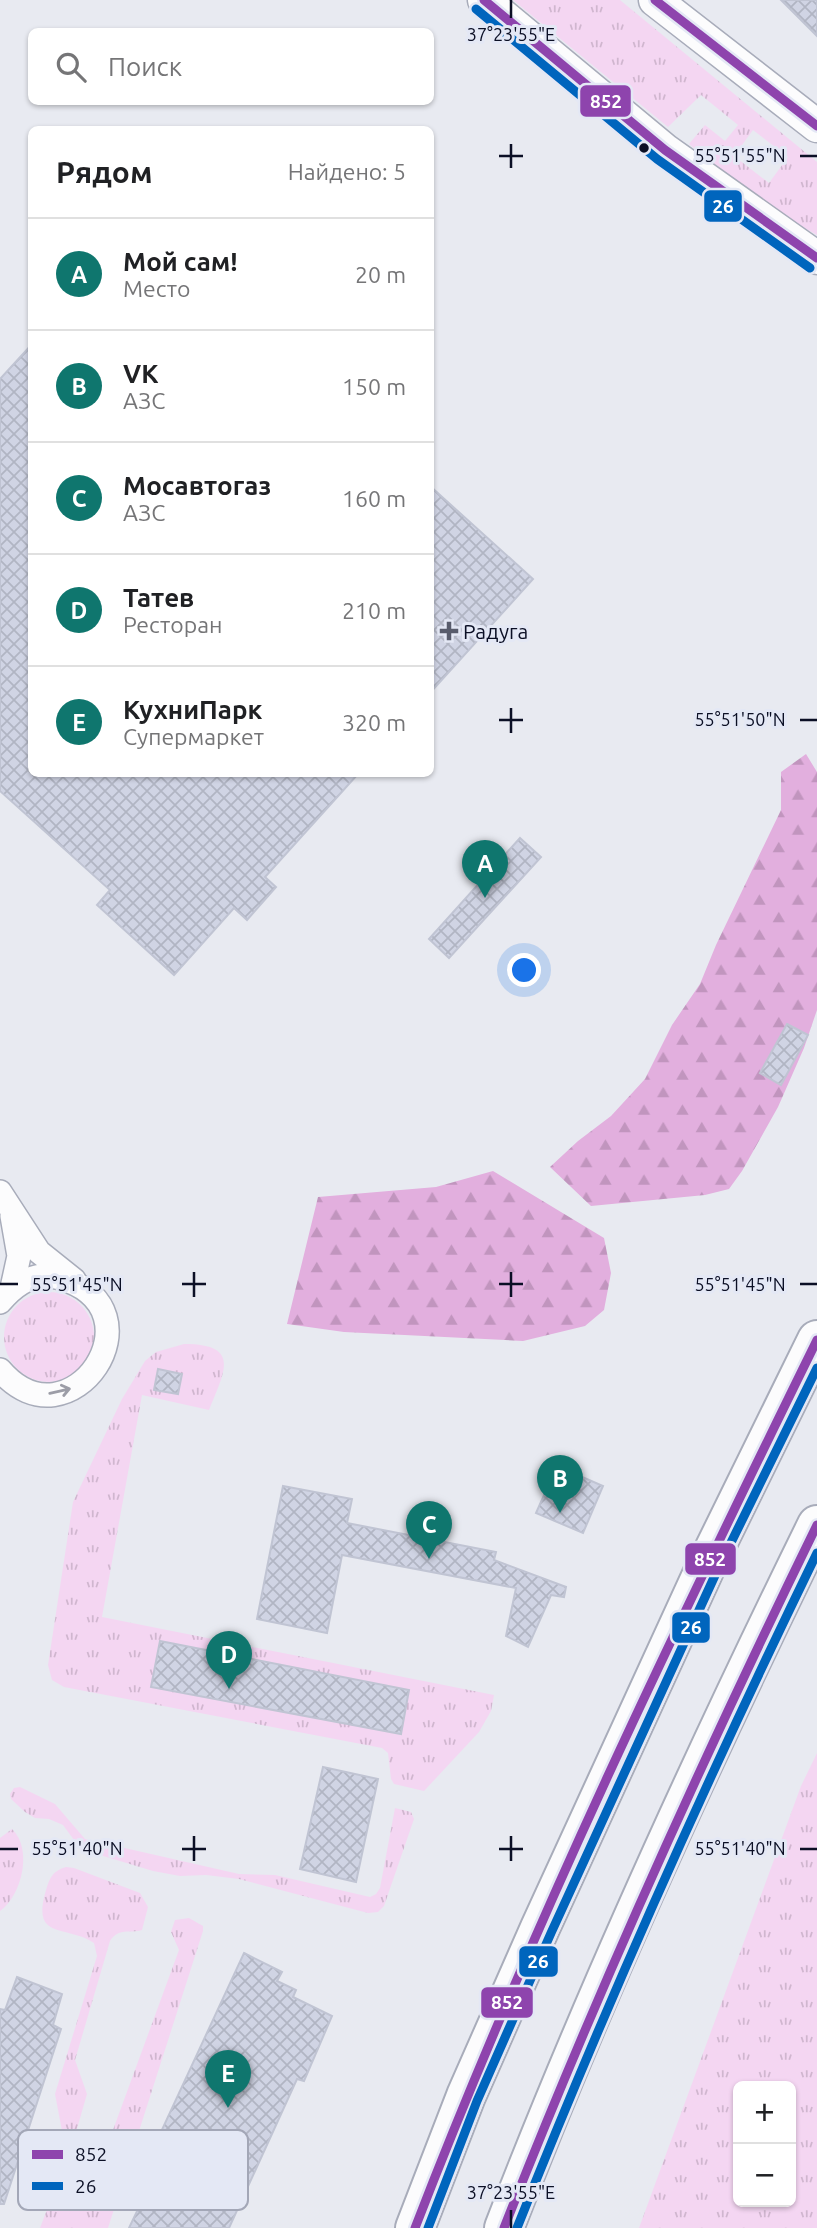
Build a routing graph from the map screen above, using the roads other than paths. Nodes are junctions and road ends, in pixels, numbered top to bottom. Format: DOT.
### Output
graph roads {
  1 [pos="484,0"];
  2 [pos="655,0"];
  3 [pos="817,126"];
  4 [pos="817,258"];
  5 [pos="5,1200"];
  6 [pos="76,1282"];
  7 [pos="6,1295"];
  8 [pos="817,1340"];
  9 [pos="0,1370"];
  10 [pos="817,1525"];
  11 [pos="415,2228"];
  12 [pos="504,2228"];
  1 -- 4 [label="street"];
  2 -- 3 [label="street"];
  5 -- 6 [label="street"];
  5 -- 7 [label="street"];
  6 -- 7 [label="street"];
  9 -- 6 [label="street, one-way"];
  8 -- 11 [label="highway"];
  10 -- 12 [label="highway"];
}
